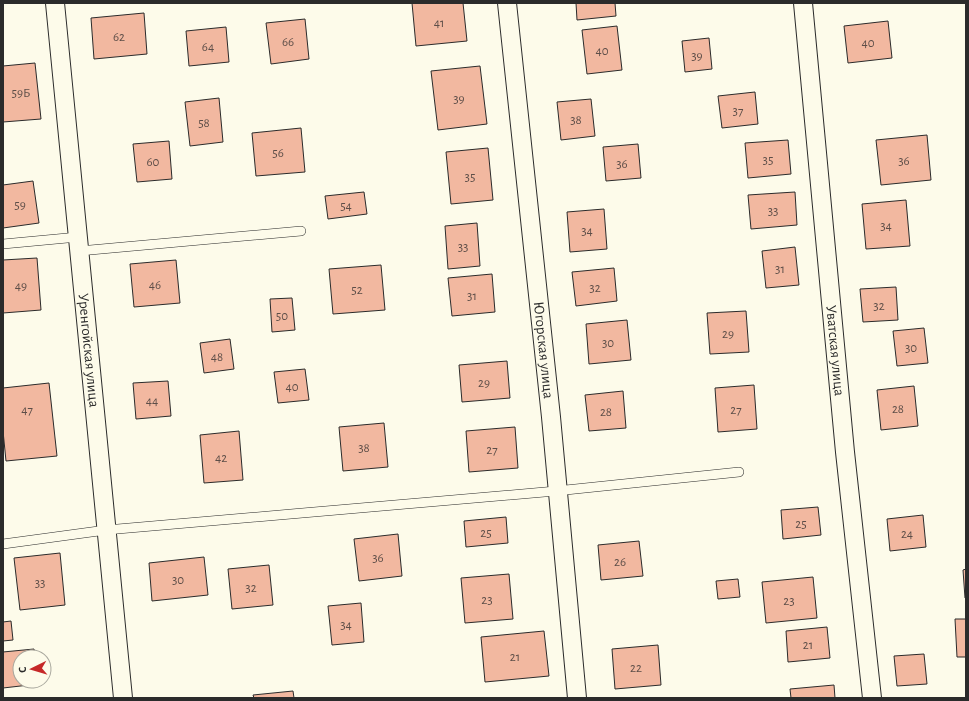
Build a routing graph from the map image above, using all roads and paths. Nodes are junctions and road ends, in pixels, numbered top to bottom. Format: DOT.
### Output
graph roads {
  1 [pos="55,3"];
  2 [pos="507,3"];
  3 [pos="803,3"];
  4 [pos="301,230"];
  5 [pos="3,244"];
  6 [pos="78,244"];
  7 [pos="739,472"];
  8 [pos="556,491"];
  9 [pos="106,530"];
  10 [pos="3,544"];
  11 [pos="123,698"];
  12 [pos="577,698"];
  13 [pos="872,698"];
  1 -- 6 [label="street, Уренгойская улица"];
  2 -- 8 [label="street, Югорская улица"];
  3 -- 13 [label="street, Уватская улица"];
  4 -- 6 [label="lane"];
  5 -- 6 [label="lane"];
  6 -- 9 [label="street, Уренгойская улица"];
  7 -- 8 [label="lane"];
  8 -- 9 [label="lane"];
  8 -- 12 [label="street, Югорская улица"];
  9 -- 10 [label="lane"];
  9 -- 11 [label="street, Уренгойская улица"];
}
